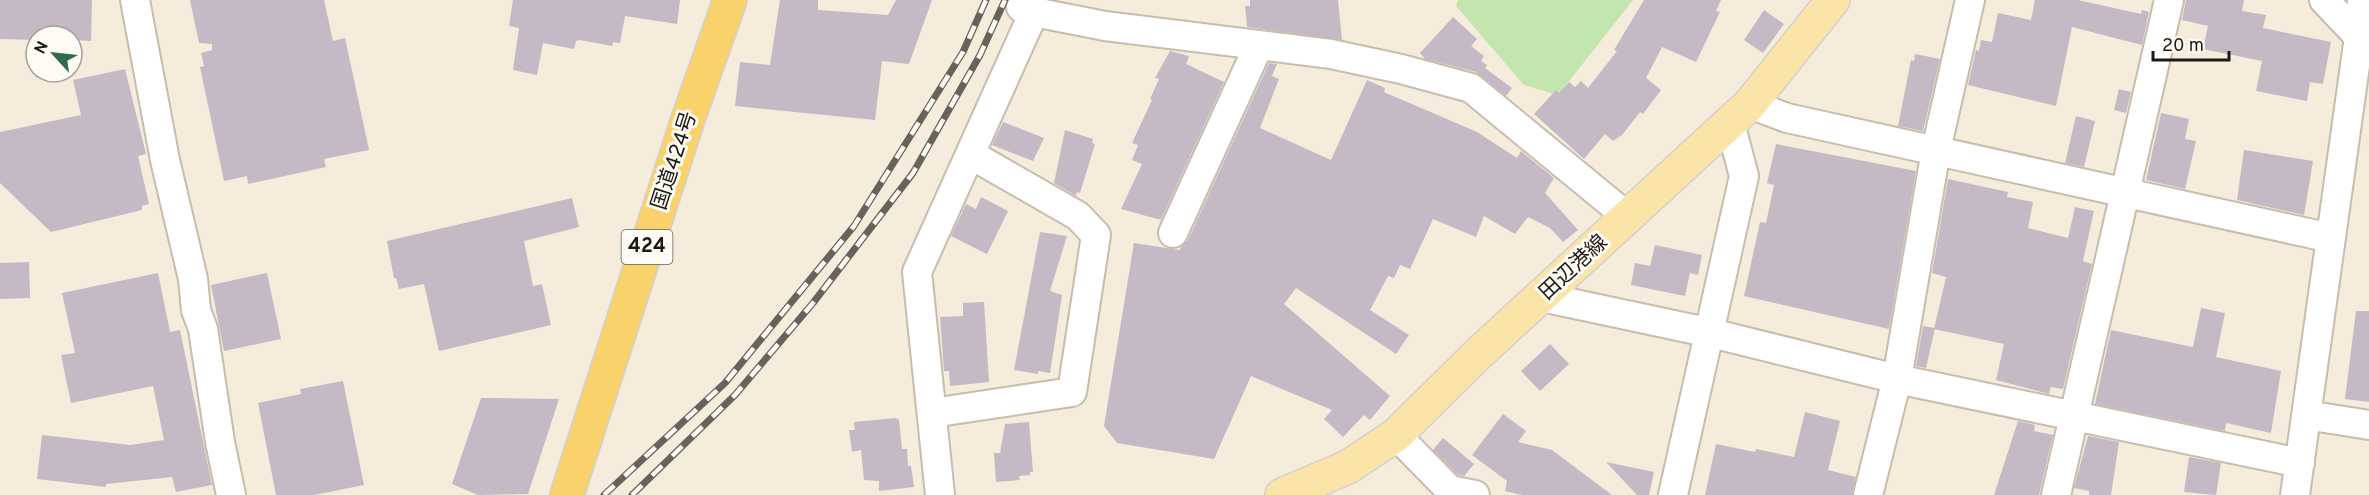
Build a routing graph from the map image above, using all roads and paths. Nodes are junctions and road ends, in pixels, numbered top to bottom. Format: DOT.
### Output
graph roads {
  1 [pos="135,0"];
  2 [pos="730,0"];
  3 [pos="1833,0"];
  4 [pos="1970,0"];
  5 [pos="2324,0"];
  6 [pos="2362,0"];
  7 [pos="2164,1"];
  8 [pos="1044,9"];
  9 [pos="2359,37"];
  10 [pos="1258,45"];
  11 [pos="1740,113"];
  12 [pos="1936,150"];
  13 [pos="970,154"];
  14 [pos="2125,194"];
  15 [pos="1629,218"];
  16 [pos="1173,233"];
  17 [pos="2331,238"];
  18 [pos="1542,297"];
  19 [pos="1711,333"];
  20 [pos="1898,379"];
  21 [pos="932,413"];
  22 [pos="2306,415"];
  23 [pos="2074,417"];
  24 [pos="2369,425"];
  25 [pos="1396,435"];
  26 [pos="2300,463"];
  27 [pos="231,495"];
  28 [pos="567,495"];
  29 [pos="940,495"];
  30 [pos="1282,495"];
  31 [pos="1475,495"];
  32 [pos="1673,495"];
  33 [pos="1868,495"];
  34 [pos="2056,495"];
  35 [pos="2295,495"];
  1 -- 27 [label="street"];
  2 -- 28 [label="highway, 国道424号 / 424"];
  3 -- 11 [label="main road, 田辺港線"];
  4 -- 12 [label="street"];
  5 -- 9 [label="street"];
  6 -- 9 [label="street"];
  7 -- 14 [label="street"];
  8 -- 10 [label="street"];
  8 -- 13 [label="street"];
  9 -- 17 [label="street"];
  10 -- 15 [label="street"];
  10 -- 16 [label="street"];
  11 -- 12 [label="street"];
  11 -- 15 [label="main road, 田辺港線"];
  11 -- 19 [label="street"];
  12 -- 14 [label="street"];
  12 -- 20 [label="street"];
  13 -- 21 [label="street"];
  13 -- 21 [label="street"];
  14 -- 17 [label="street"];
  14 -- 23 [label="street"];
  15 -- 18 [label="main road, 田辺港線"];
  17 -- 22 [label="street"];
  18 -- 19 [label="street"];
  18 -- 25 [label="main road, 田辺港線"];
  19 -- 20 [label="street"];
  19 -- 32 [label="street"];
  20 -- 23 [label="street"];
  20 -- 33 [label="street"];
  21 -- 29 [label="street"];
  22 -- 24 [label="street"];
  22 -- 26 [label="street"];
  23 -- 26 [label="street"];
  23 -- 34 [label="street"];
  25 -- 30 [label="main road, 田辺港線"];
  25 -- 31 [label="street"];
  26 -- 35 [label="street"];
}
